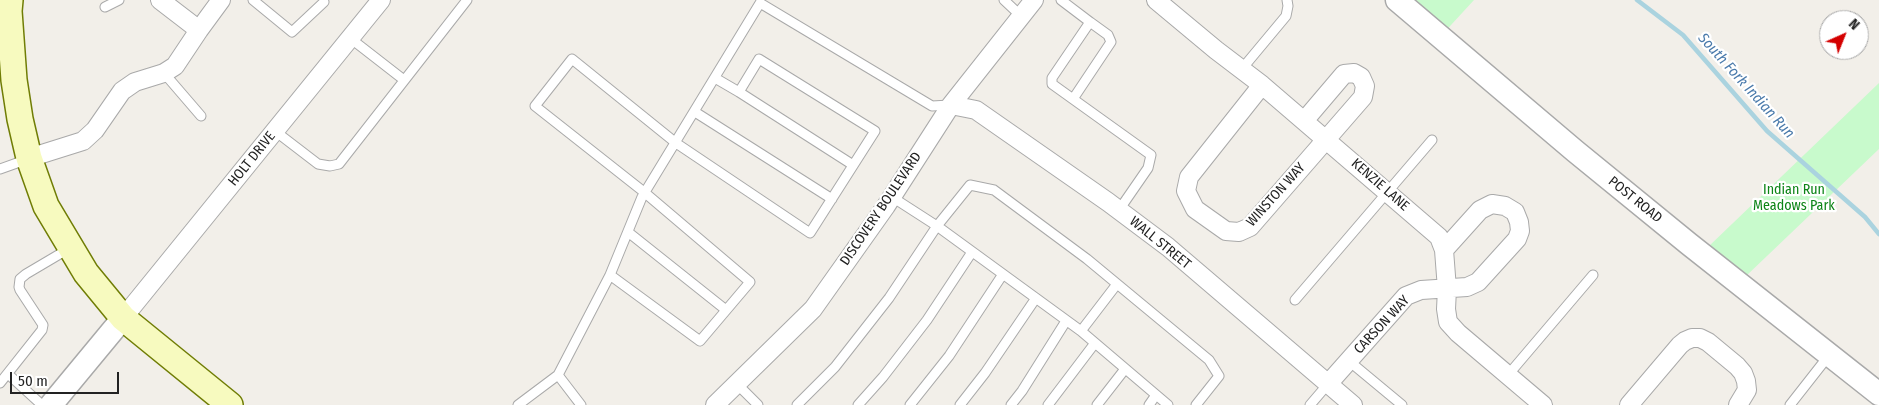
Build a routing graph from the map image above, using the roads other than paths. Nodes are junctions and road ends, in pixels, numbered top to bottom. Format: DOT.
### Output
graph roads {
  1 [pos="10,0"];
  2 [pos="120,0"];
  3 [pos="160,0"];
  4 [pos="221,0"];
  5 [pos="253,0"];
  6 [pos="381,0"];
  7 [pos="467,0"];
  8 [pos="1004,0"];
  9 [pos="1034,0"];
  10 [pos="1061,0"];
  11 [pos="1156,0"];
  12 [pos="1286,0"];
  13 [pos="1396,0"];
  14 [pos="324,2"];
  15 [pos="761,2"];
  16 [pos="105,7"];
  17 [pos="1021,16"];
  18 [pos="1090,22"];
  19 [pos="199,30"];
  20 [pos="350,38"];
  21 [pos="1240,70"];
  22 [pos="164,73"];
  23 [pos="715,78"];
  24 [pos="404,80"];
  25 [pos="1262,85"];
  26 [pos="739,92"];
  27 [pos="1073,99"];
  28 [pos="950,105"];
  29 [pos="694,112"];
  30 [pos="201,116"];
  31 [pos="1304,121"];
  32 [pos="275,131"];
  33 [pos="1326,138"];
  34 [pos="1432,140"];
  35 [pos="676,143"];
  36 [pos="29,158"];
  37 [pos="853,165"];
  38 [pos="0,169"];
  39 [pos="644,192"];
  40 [pos="1388,192"];
  41 [pos="892,197"];
  42 [pos="832,198"];
  43 [pos="1119,210"];
  44 [pos="938,226"];
  45 [pos="628,232"];
  46 [pos="70,248"];
  47 [pos="1444,250"];
  48 [pos="972,252"];
  49 [pos="1003,274"];
  50 [pos="610,275"];
  51 [pos="1593,275"];
  52 [pos="1117,284"];
  53 [pos="1447,289"];
  54 [pos="1036,298"];
  55 [pos="1295,300"];
  56 [pos="726,310"];
  57 [pos="123,318"];
  58 [pos="1066,321"];
  59 [pos="1081,331"];
  60 [pos="1095,343"];
  61 [pos="1830,354"];
  62 [pos="1349,361"];
  63 [pos="1125,369"];
  64 [pos="8,374"];
  65 [pos="558,375"];
  66 [pos="1508,375"];
  67 [pos="0,383"];
  68 [pos="737,384"];
  69 [pos="1328,384"];
  70 [pos="1879,394"];
  71 [pos="1156,395"];
  72 [pos="42,405"];
  73 [pos="51,405"];
  74 [pos="230,405"];
  75 [pos="518,405"];
  76 [pos="581,405"];
  77 [pos="715,405"];
  78 [pos="758,405"];
  79 [pos="796,405"];
  80 [pos="858,405"];
  81 [pos="910,405"];
  82 [pos="960,405"];
  83 [pos="1011,405"];
  84 [pos="1048,405"];
  85 [pos="1097,405"];
  86 [pos="1149,405"];
  87 [pos="1168,405"];
  88 [pos="1196,405"];
  89 [pos="1310,405"];
  90 [pos="1353,405"];
  91 [pos="1402,405"];
  92 [pos="1543,405"];
  93 [pos="1629,405"];
  94 [pos="1738,405"];
  95 [pos="1790,405"];
  1 -- 36 [label="main road"];
  2 -- 16 [label="lane"];
  3 -- 19 [label="street"];
  4 -- 19 [label="street"];
  5 -- 14 [label="lane"];
  6 -- 20 [label="street, HOLT DRIVE"];
  7 -- 24 [label="lane"];
  8 -- 17 [label="lane"];
  9 -- 17 [label="street, DISCOVERY BOULEVARD"];
  10 -- 18 [label="lane"];
  11 -- 21 [label="street, KENZIE LANE"];
  12 -- 21 [label="lane"];
  13 -- 61 [label="street, POST ROAD"];
  15 -- 23 [label="lane"];
  15 -- 28 [label="lane"];
  17 -- 28 [label="street, DISCOVERY BOULEVARD"];
  18 -- 27 [label="lane"];
  18 -- 27 [label="lane"];
  19 -- 22 [label="street"];
  20 -- 24 [label="lane"];
  20 -- 32 [label="street, HOLT DRIVE"];
  21 -- 25 [label="street, KENZIE LANE"];
  22 -- 30 [label="lane"];
  22 -- 36 [label="street"];
  23 -- 26 [label="lane"];
  23 -- 29 [label="lane"];
  24 -- 32 [label="lane"];
  25 -- 31 [label="street, KENZIE LANE"];
  25 -- 33 [label="street, WINSTON WAY"];
  26 -- 37 [label="lane"];
  26 -- 37 [label="lane"];
  27 -- 43 [label="lane"];
  28 -- 41 [label="street, DISCOVERY BOULEVARD"];
  28 -- 43 [label="street, WALL STREET"];
  29 -- 35 [label="lane"];
  29 -- 42 [label="lane"];
  31 -- 33 [label="street, KENZIE LANE"];
  31 -- 33 [label="street, WINSTON WAY"];
  32 -- 57 [label="street, HOLT DRIVE"];
  33 -- 40 [label="street, KENZIE LANE"];
  34 -- 40 [label="lane"];
  35 -- 39 [label="lane"];
  35 -- 39 [label="lane"];
  35 -- 42 [label="lane"];
  36 -- 38 [label="lane"];
  36 -- 46 [label="main road"];
  37 -- 42 [label="lane"];
  39 -- 45 [label="lane"];
  39 -- 56 [label="lane"];
  40 -- 47 [label="street, KENZIE LANE"];
  40 -- 55 [label="lane"];
  41 -- 44 [label="lane"];
  41 -- 68 [label="street, DISCOVERY BOULEVARD"];
  43 -- 69 [label="street, WALL STREET"];
  44 -- 48 [label="lane"];
  44 -- 52 [label="lane"];
  44 -- 79 [label="lane"];
  45 -- 50 [label="lane"];
  45 -- 56 [label="lane"];
  46 -- 57 [label="main road"];
  46 -- 64 [label="lane"];
  47 -- 53 [label="street, KENZIE LANE"];
  47 -- 53 [label="street, CARSON WAY"];
  48 -- 49 [label="lane"];
  48 -- 80 [label="lane"];
  49 -- 54 [label="lane"];
  49 -- 81 [label="lane"];
  50 -- 56 [label="lane"];
  50 -- 65 [label="lane"];
  51 -- 66 [label="lane"];
  52 -- 59 [label="lane"];
  52 -- 88 [label="lane"];
  53 -- 62 [label="street, CARSON WAY"];
  53 -- 66 [label="street, KENZIE LANE"];
  54 -- 58 [label="lane"];
  54 -- 82 [label="lane"];
  57 -- 73 [label="street"];
  57 -- 74 [label="main road"];
  58 -- 59 [label="lane"];
  58 -- 83 [label="lane"];
  59 -- 60 [label="lane"];
  60 -- 63 [label="lane"];
  60 -- 84 [label="lane"];
  61 -- 70 [label="street, POST ROAD"];
  61 -- 95 [label="lane"];
  62 -- 69 [label="street, CARSON WAY"];
  62 -- 91 [label="lane"];
  63 -- 71 [label="lane"];
  63 -- 85 [label="lane"];
  64 -- 67 [label="lane"];
  64 -- 72 [label="lane"];
  65 -- 75 [label="lane"];
  65 -- 76 [label="lane"];
  66 -- 92 [label="street, KENZIE LANE"];
  68 -- 77 [label="street, DISCOVERY BOULEVARD"];
  68 -- 78 [label="lane"];
  69 -- 89 [label="lane"];
  69 -- 90 [label="street, WALL STREET"];
  71 -- 86 [label="lane"];
  71 -- 87 [label="lane"];
  93 -- 94 [label="street"];
}
